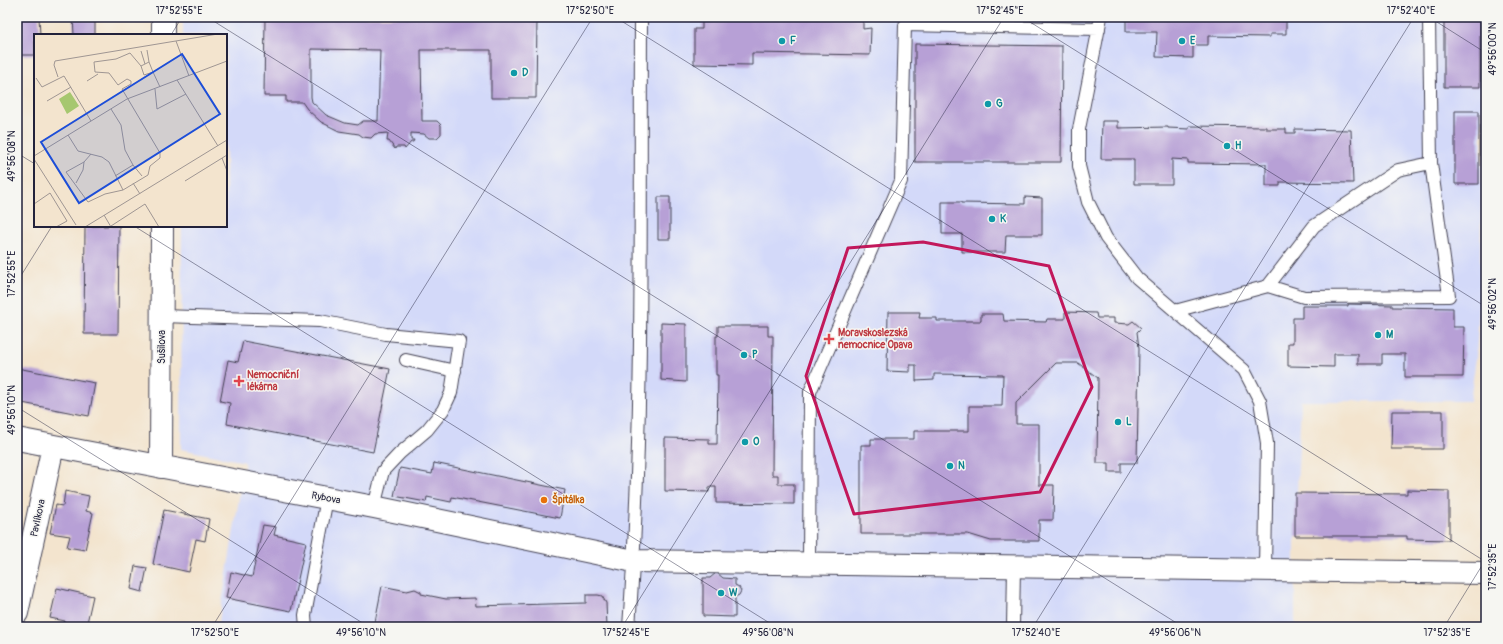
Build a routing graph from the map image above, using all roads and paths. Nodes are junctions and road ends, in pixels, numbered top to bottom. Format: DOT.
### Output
graph roads {
  1 [pos="163,17"];
  2 [pos="641,17"];
  3 [pos="1101,17"];
  4 [pos="1429,17"];
  5 [pos="902,21"];
  6 [pos="1099,29"];
  7 [pos="163,34"];
  8 [pos="1431,162"];
  9 [pos="162,227"];
  10 [pos="1268,286"];
  11 [pos="1175,311"];
  12 [pos="162,316"];
  13 [pos="406,360"];
  14 [pos="455,371"];
  15 [pos="17,439"];
  16 [pos="53,446"];
  17 [pos="161,467"];
  18 [pos="328,498"];
  19 [pos="374,507"];
  20 [pos="634,561"];
  21 [pos="809,564"];
  22 [pos="1014,566"];
  23 [pos="1265,570"];
  24 [pos="1486,573"];
  25 [pos="17,613"];
  26 [pos="306,627"];
  27 [pos="629,627"];
  28 [pos="1014,627"];
  1 -- 7 [label="street"];
  2 -- 20 [label="lane"];
  3 -- 6 [label="lane"];
  4 -- 8 [label="lane"];
  5 -- 6 [label="lane"];
  5 -- 21 [label="lane"];
  6 -- 11 [label="lane"];
  8 -- 10 [label="lane"];
  8 -- 10 [label="lane"];
  9 -- 12 [label="street, Sušilova"];
  10 -- 11 [label="lane"];
  11 -- 23 [label="lane"];
  12 -- 14 [label="lane"];
  12 -- 17 [label="street, Sušilova"];
  13 -- 14 [label="lane"];
  14 -- 19 [label="lane"];
  15 -- 16 [label="street, Rybova"];
  16 -- 17 [label="street, Rybova"];
  16 -- 25 [label="street, Pavlíkova"];
  17 -- 18 [label="street, Rybova"];
  18 -- 19 [label="street, Rybova"];
  18 -- 26 [label="lane"];
  19 -- 20 [label="street, Rybova"];
  20 -- 21 [label="street, Rybova"];
  20 -- 27 [label="lane"];
  21 -- 22 [label="street, Rybova"];
  22 -- 23 [label="street, Rybova"];
  22 -- 28 [label="lane"];
  23 -- 24 [label="street, Rybova"];
}
